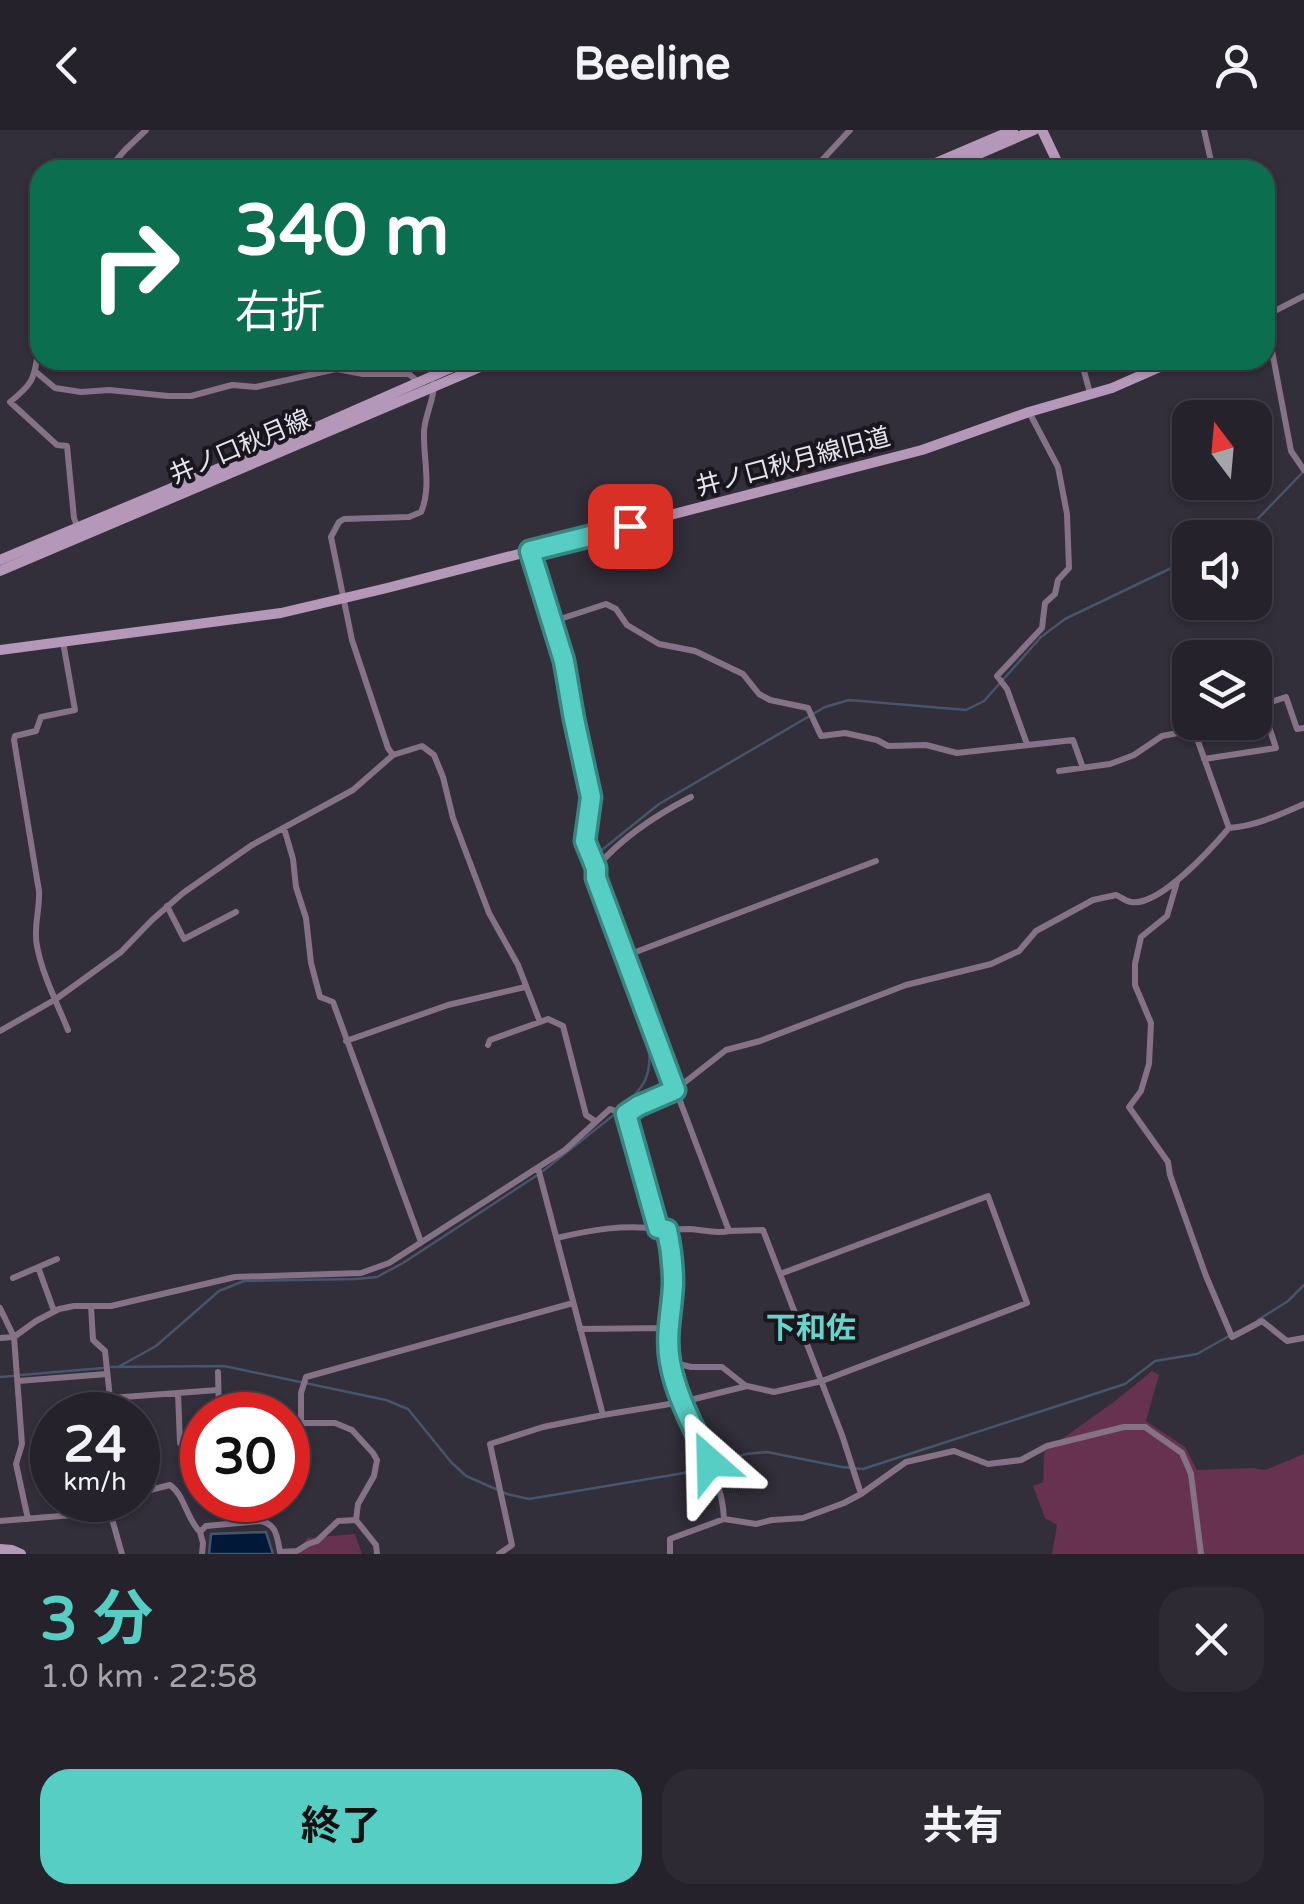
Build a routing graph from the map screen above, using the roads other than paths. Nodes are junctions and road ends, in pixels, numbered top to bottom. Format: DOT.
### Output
graph roads {
  1 [pos="146,130"];
  2 [pos="850,130"];
  3 [pos="1013,130"];
  4 [pos="1034,130"];
  5 [pos="1042,130"];
  6 [pos="1204,130"];
  7 [pos="116,160"];
  8 [pos="822,160"];
  9 [pos="942,160"];
  10 [pos="965,160"];
  11 [pos="1056,160"];
  12 [pos="1211,160"];
  13 [pos="1304,296"];
  14 [pos="1275,311"];
  15 [pos="1275,367"];
  16 [pos="332,370"];
  17 [pos="341,370"];
  18 [pos="453,370"];
  19 [pos="468,370"];
  20 [pos="1084,370"];
  21 [pos="1153,370"];
  22 [pos="36,372"];
  23 [pos="434,382"];
  24 [pos="419,384"];
  25 [pos="1090,394"];
  26 [pos="1029,412"];
  27 [pos="1302,468"];
  28 [pos="80,533"];
  29 [pos="530,551"];
  30 [pos="0,560"];
  31 [pos="0,571"];
  32 [pos="342,598"];
  33 [pos="551,622"];
  34 [pos="63,642"];
  35 [pos="0,650"];
  36 [pos="1304,728"];
  37 [pos="1026,744"];
  38 [pos="393,755"];
  39 [pos="1204,759"];
  40 [pos="1083,768"];
  41 [pos="1059,772"];
  42 [pos="691,797"];
  43 [pos="1304,804"];
  44 [pos="284,828"];
  45 [pos="1229,828"];
  46 [pos="876,861"];
  47 [pos="596,868"];
  48 [pos="1177,881"];
  49 [pos="167,906"];
  50 [pos="236,912"];
  51 [pos="624,956"];
  52 [pos="526,987"];
  53 [pos="56,999"];
  54 [pos="542,1021"];
  55 [pos="68,1030"];
  56 [pos="0,1032"];
  57 [pos="346,1041"];
  58 [pos="488,1045"];
  59 [pos="675,1090"];
  60 [pos="625,1114"];
  61 [pos="595,1121"];
  62 [pos="538,1168"];
  63 [pos="658,1228"];
  64 [pos="667,1230"];
  65 [pos="729,1231"];
  66 [pos="557,1238"];
  67 [pos="421,1242"];
  68 [pos="57,1259"];
  69 [pos="38,1268"];
  70 [pos="780,1274"];
  71 [pos="12,1278"];
  72 [pos="573,1303"];
  73 [pos="91,1306"];
  74 [pos="0,1308"];
  75 [pos="54,1311"];
  76 [pos="668,1328"];
  77 [pos="580,1329"];
  78 [pos="14,1337"];
  79 [pos="0,1338"];
  80 [pos="1304,1338"];
  81 [pos="670,1362"];
  82 [pos="218,1372"];
  83 [pos="107,1374"];
  84 [pos="18,1381"];
  85 [pos="822,1381"];
  86 [pos="748,1386"];
  87 [pos="218,1390"];
  88 [pos="301,1392"];
  89 [pos="178,1393"];
  90 [pos="682,1402"];
  91 [pos="602,1415"];
  92 [pos="310,1424"];
  93 [pos="180,1443"];
  94 [pos="160,1488"];
  95 [pos="861,1494"];
  96 [pos="28,1519"];
  97 [pos="724,1519"];
  98 [pos="356,1520"];
  99 [pos="0,1522"];
  100 [pos="113,1522"];
  101 [pos="200,1532"];
  102 [pos="0,1550"];
  103 [pos="21,1554"];
  104 [pos="122,1554"];
  105 [pos="202,1554"];
  106 [pos="377,1554"];
  107 [pos="500,1554"];
  108 [pos="670,1554"];
  109 [pos="1200,1554"];
  1 -- 7 [label="street"];
  2 -- 8 [label="street"];
  3 -- 9 [label="street"];
  4 -- 10 [label="street"];
  5 -- 11 [label="street"];
  6 -- 12 [label="street"];
  13 -- 14 [label="street"];
  15 -- 27 [label="street"];
  16 -- 22 [label="street"];
  17 -- 24 [label="street"];
  18 -- 23 [label="street, 井ノ口秋月線"];
  19 -- 23 [label="street, 井ノ口秋月線"];
  20 -- 25 [label="street"];
  21 -- 25 [label="street, 井ノ口秋月線旧道"];
  22 -- 28 [label="street"];
  23 -- 24 [label="street, 井ノ口秋月線"];
  23 -- 28 [label="street, 井ノ口秋月線"];
  23 -- 32 [label="street"];
  24 -- 28 [label="street, 井ノ口秋月線"];
  25 -- 26 [label="street, 井ノ口秋月線旧道"];
  26 -- 29 [label="street, 井ノ口秋月線旧道"];
  26 -- 37 [label="street"];
  28 -- 30 [label="street, 井ノ口秋月線"];
  28 -- 31 [label="street, 井ノ口秋月線"];
  29 -- 32 [label="street, 井ノ口秋月線旧道"];
  29 -- 33 [label="street"];
  32 -- 34 [label="street, 井ノ口秋月線旧道"];
  32 -- 38 [label="street"];
  33 -- 37 [label="street"];
  33 -- 47 [label="street"];
  34 -- 35 [label="street, 井ノ口秋月線旧道"];
  34 -- 53 [label="street"];
  36 -- 39 [label="street"];
  37 -- 40 [label="street"];
  38 -- 44 [label="street"];
  38 -- 52 [label="street"];
  39 -- 40 [label="street"];
  39 -- 45 [label="street"];
  40 -- 41 [label="street"];
  42 -- 47 [label="street"];
  43 -- 45 [label="street"];
  44 -- 49 [label="street"];
  44 -- 57 [label="street"];
  45 -- 48 [label="street"];
  46 -- 51 [label="street"];
  47 -- 51 [label="street"];
  48 -- 59 [label="street"];
  48 -- 80 [label="street"];
  49 -- 50 [label="street"];
  49 -- 53 [label="street"];
  51 -- 59 [label="street"];
  52 -- 54 [label="street"];
  52 -- 57 [label="street"];
  53 -- 55 [label="street"];
  53 -- 56 [label="street"];
  54 -- 58 [label="street"];
  54 -- 61 [label="street"];
  57 -- 67 [label="street"];
  59 -- 60 [label="street"];
  59 -- 65 [label="street"];
  60 -- 61 [label="street"];
  60 -- 63 [label="street"];
  61 -- 62 [label="street"];
  62 -- 66 [label="street"];
  62 -- 67 [label="street"];
  63 -- 64 [label="street"];
  63 -- 66 [label="street"];
  64 -- 65 [label="street"];
  64 -- 76 [label="street"];
  65 -- 70 [label="street"];
  66 -- 72 [label="street"];
  67 -- 73 [label="street"];
  68 -- 69 [label="street"];
  69 -- 71 [label="street"];
  69 -- 75 [label="street"];
  70 -- 85 [label="street"];
  70 -- 85 [label="street"];
  72 -- 77 [label="street"];
  72 -- 88 [label="street"];
  73 -- 75 [label="street"];
  73 -- 83 [label="street"];
  74 -- 78 [label="street"];
  75 -- 78 [label="street"];
  76 -- 77 [label="street"];
  76 -- 81 [label="street"];
  77 -- 91 [label="street"];
  78 -- 79 [label="street"];
  78 -- 84 [label="street"];
  81 -- 86 [label="street"];
  81 -- 90 [label="street"];
  82 -- 87 [label="street"];
  83 -- 84 [label="street"];
  83 -- 89 [label="street"];
  84 -- 96 [label="street"];
  85 -- 86 [label="street"];
  85 -- 95 [label="street"];
  86 -- 90 [label="street"];
  87 -- 89 [label="street"];
  89 -- 93 [label="street"];
  90 -- 91 [label="street"];
  90 -- 97 [label="street"];
  91 -- 107 [label="street"];
  92 -- 98 [label="street"];
  94 -- 101 [label="street"];
  95 -- 97 [label="street"];
  95 -- 109 [label="street"];
  96 -- 99 [label="street"];
  97 -- 108 [label="street"];
  98 -- 101 [label="street"];
  98 -- 106 [label="street"];
  100 -- 104 [label="street"];
  101 -- 105 [label="street"];
  102 -- 103 [label="street"];
}
